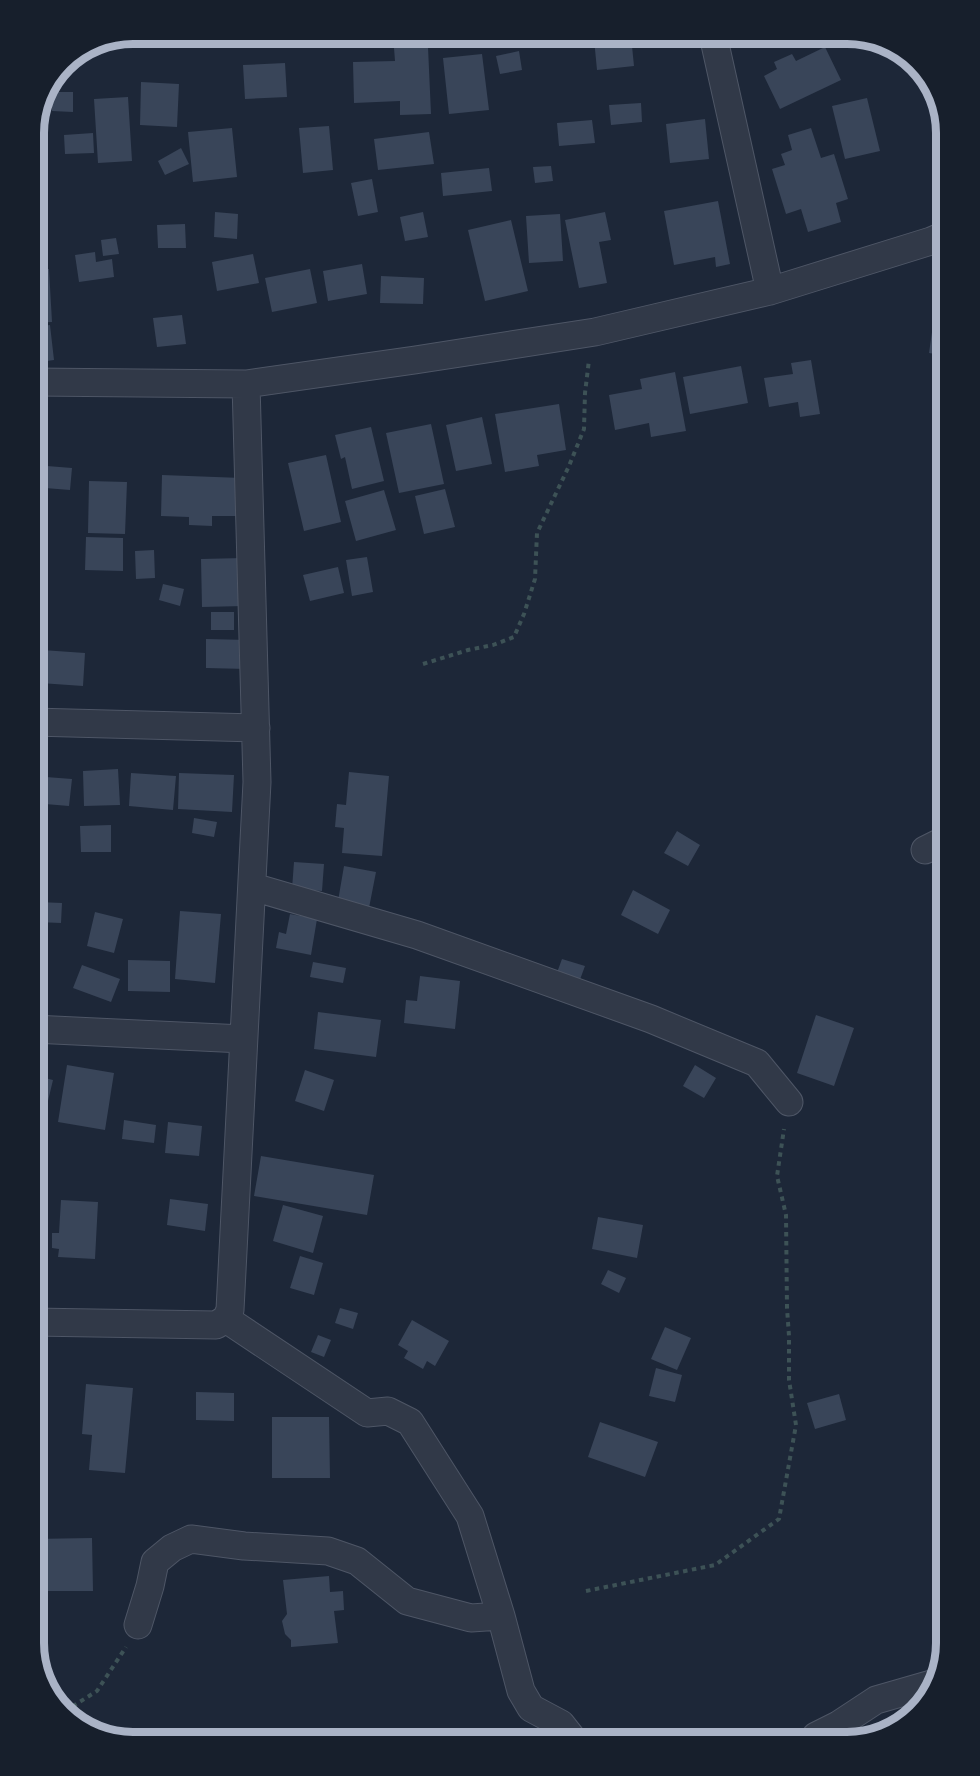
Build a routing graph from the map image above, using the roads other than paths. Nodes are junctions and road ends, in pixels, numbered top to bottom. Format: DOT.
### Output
graph roads {
  1 [pos="714,44"];
  2 [pos="936,238"];
  3 [pos="770,291"];
  4 [pos="44,382"];
  5 [pos="246,384"];
  6 [pos="44,722"];
  7 [pos="256,728"];
  8 [pos="253,887"];
  9 [pos="43,1029"];
  10 [pos="243,1039"];
  11 [pos="789,1102"];
  12 [pos="226,1319"];
  13 [pos="43,1322"];
  14 [pos="501,1616"];
  15 [pos="138,1625"];
  16 [pos="925,1686"];
  17 [pos="567,1732"];
  18 [pos="824,1732"];
  1 -- 3 [label="street"];
  2 -- 3 [label="street"];
  3 -- 5 [label="street"];
  4 -- 5 [label="street"];
  5 -- 7 [label="street"];
  6 -- 7 [label="street"];
  7 -- 8 [label="street"];
  8 -- 10 [label="street"];
  8 -- 11 [label="street"];
  9 -- 10 [label="street"];
  10 -- 12 [label="street"];
  12 -- 13 [label="street"];
  12 -- 14 [label="street"];
  14 -- 15 [label="street"];
  14 -- 17 [label="street"];
  16 -- 18 [label="street"];
}
